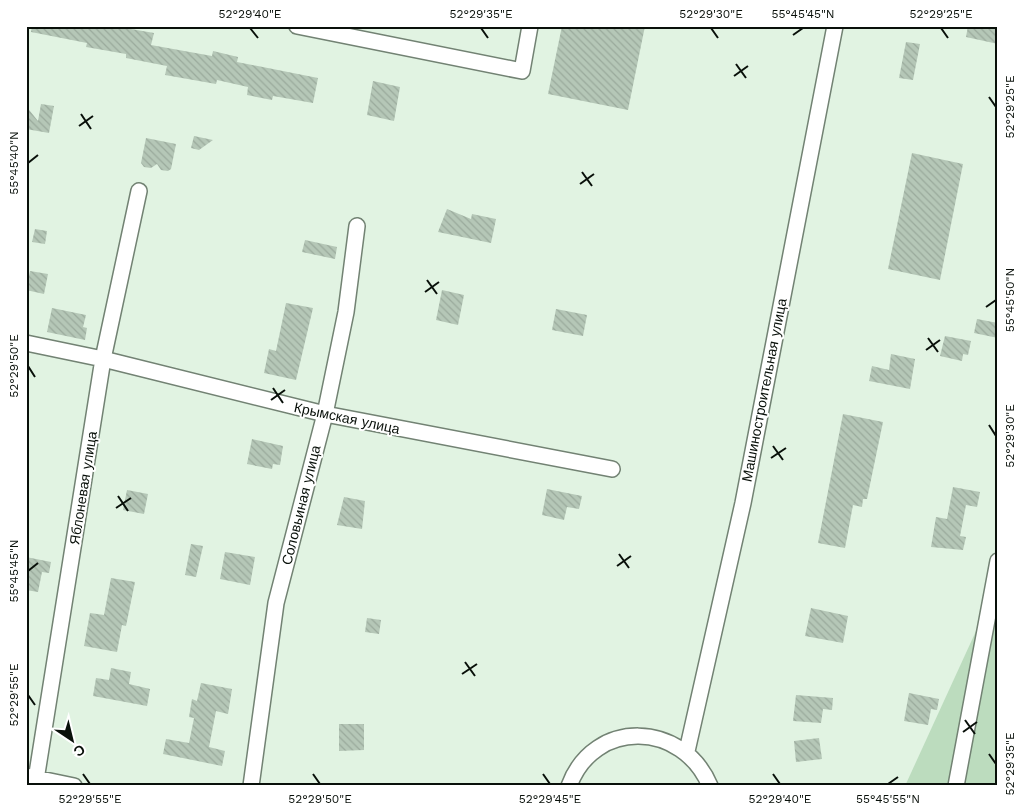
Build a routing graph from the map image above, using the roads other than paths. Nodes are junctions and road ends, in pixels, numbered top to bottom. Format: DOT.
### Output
graph roads {
  1 [pos="297,26"];
  2 [pos="530,26"];
  3 [pos="835,26"];
  4 [pos="139,191"];
  5 [pos="357,226"];
  6 [pos="26,343"];
  7 [pos="103,359"];
  8 [pos="324,414"];
  9 [pos="612,468"];
  10 [pos="998,561"];
  11 [pos="687,751"];
  12 [pos="33,780"];
  13 [pos="568,785"];
  14 [pos="74,786"];
  15 [pos="251,786"];
  16 [pos="710,786"];
  17 [pos="956,786"];
  1 -- 2 [label="street"];
  3 -- 11 [label="street, Машиностроительная улица"];
  4 -- 7 [label="street, Яблоневая улица"];
  5 -- 8 [label="street, Соловьиная улица"];
  6 -- 7 [label="street, Крымская улица"];
  7 -- 8 [label="street, Крымская улица"];
  7 -- 12 [label="street, Яблоневая улица"];
  8 -- 9 [label="street, Крымская улица"];
  8 -- 15 [label="street, Соловьиная улица"];
  10 -- 17 [label="street"];
  11 -- 13 [label="street"];
  11 -- 16 [label="street"];
  12 -- 14 [label="street"];
}
